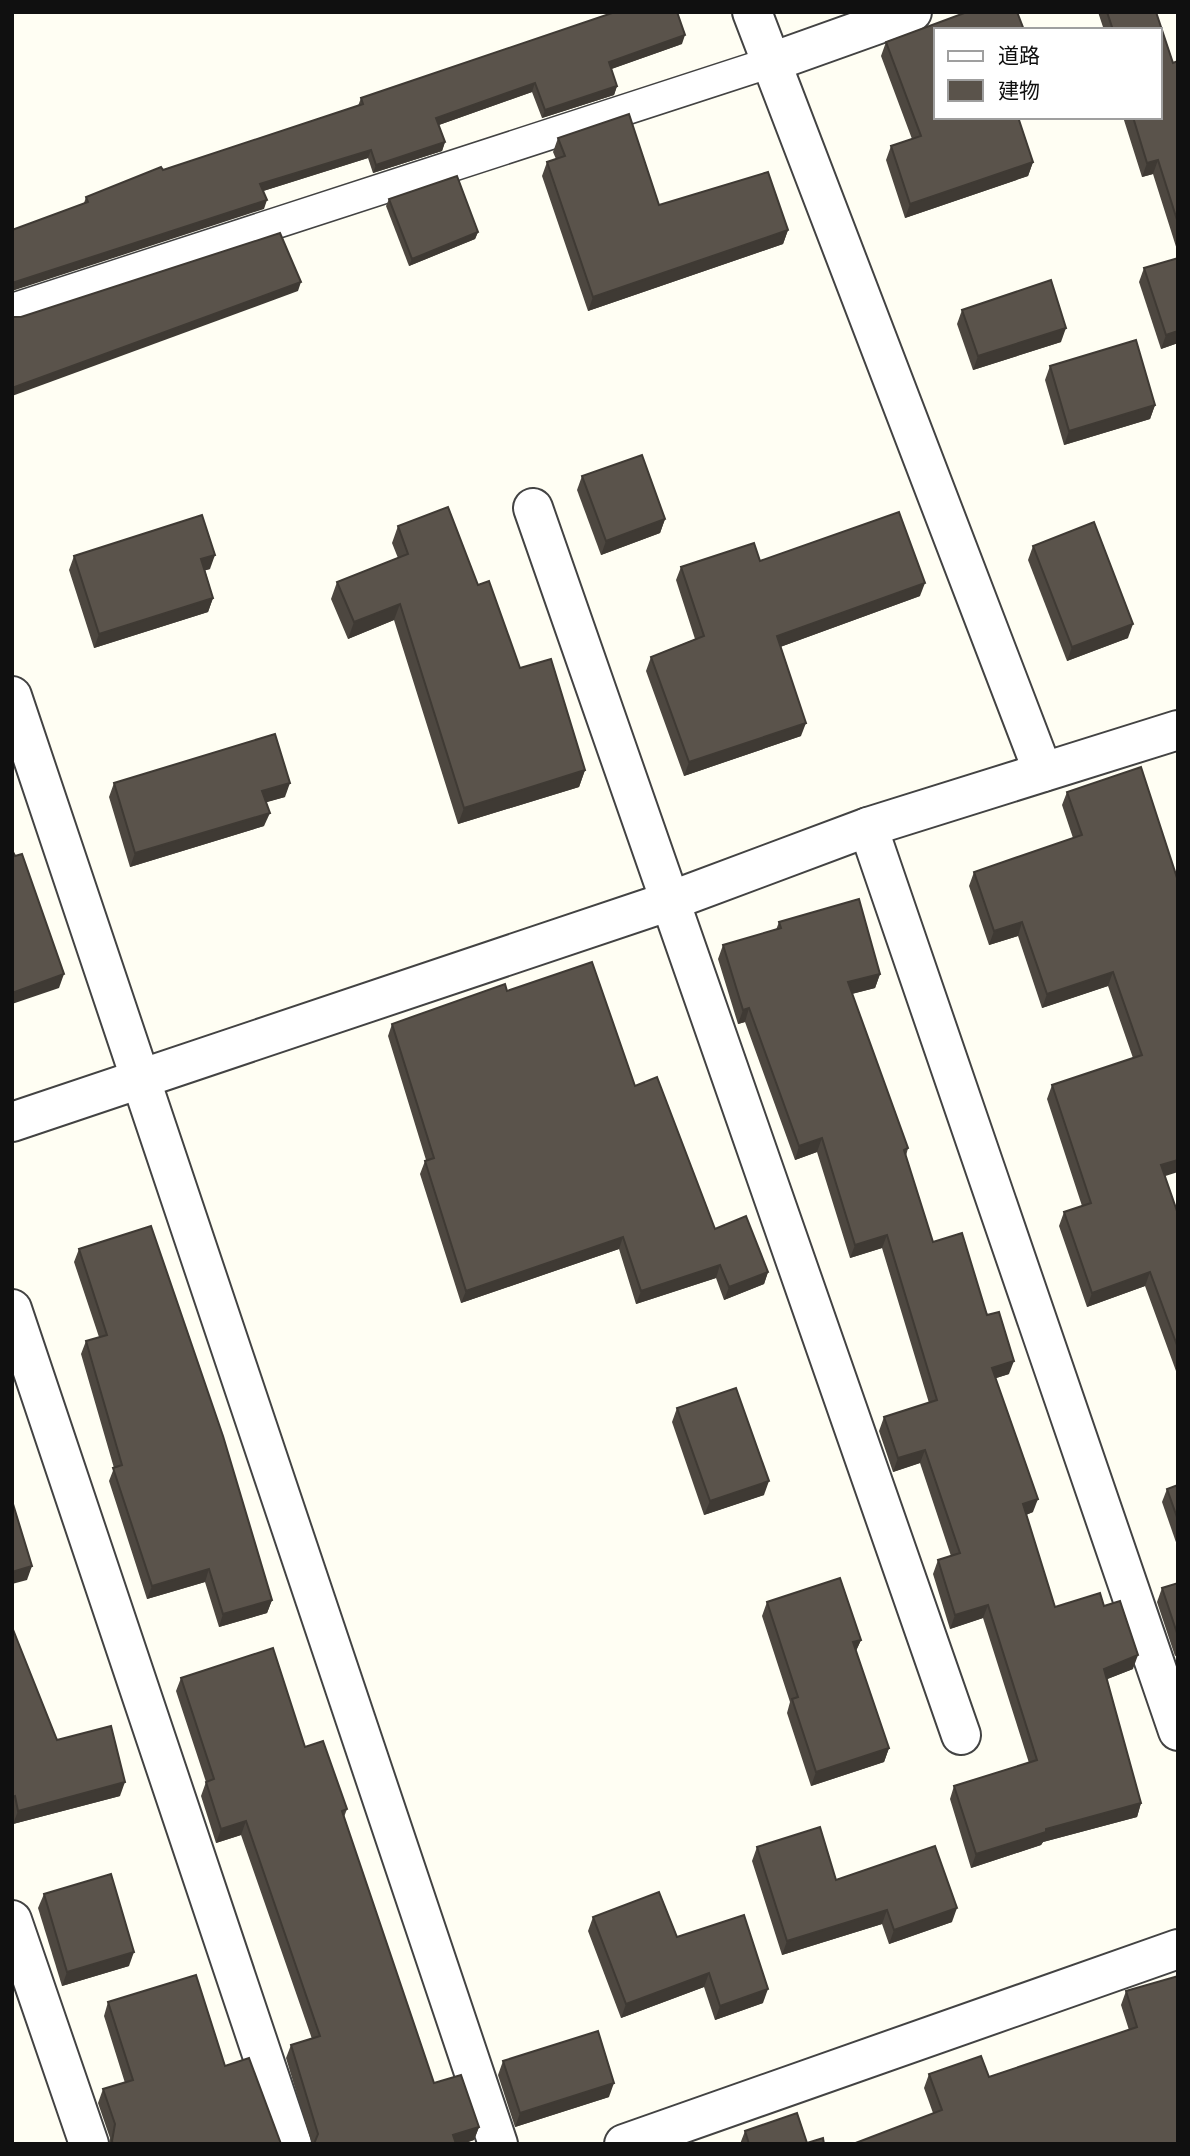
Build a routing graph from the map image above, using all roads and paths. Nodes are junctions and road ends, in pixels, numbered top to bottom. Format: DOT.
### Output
graph roads {
  1 [pos="752,12"];
  2 [pos="912,12"];
  3 [pos="772,62"];
  4 [pos="12,309"];
  5 [pos="533,508"];
  6 [pos="12,696"];
  7 [pos="1178,730"];
  8 [pos="1043,772"];
  9 [pos="868,827"];
  10 [pos="670,901"];
  11 [pos="141,1077"];
  12 [pos="12,1122"];
  13 [pos="12,1310"];
  14 [pos="1176,1716"];
  15 [pos="961,1735"];
  16 [pos="12,1920"];
  17 [pos="1178,1949"];
  18 [pos="89,2144"];
  19 [pos="292,2144"];
  20 [pos="498,2144"];
  21 [pos="624,2144"];
  1 -- 3 [label="street"];
  2 -- 3 [label="street"];
  3 -- 4 [label="lane"];
  3 -- 8 [label="street"];
  5 -- 10 [label="street"];
  6 -- 11 [label="street"];
  7 -- 8 [label="street"];
  8 -- 9 [label="street"];
  9 -- 10 [label="street"];
  9 -- 14 [label="street"];
  10 -- 11 [label="street"];
  10 -- 15 [label="street"];
  11 -- 12 [label="street"];
  11 -- 20 [label="street"];
  13 -- 19 [label="street"];
  16 -- 18 [label="street"];
  17 -- 21 [label="street"];
}
